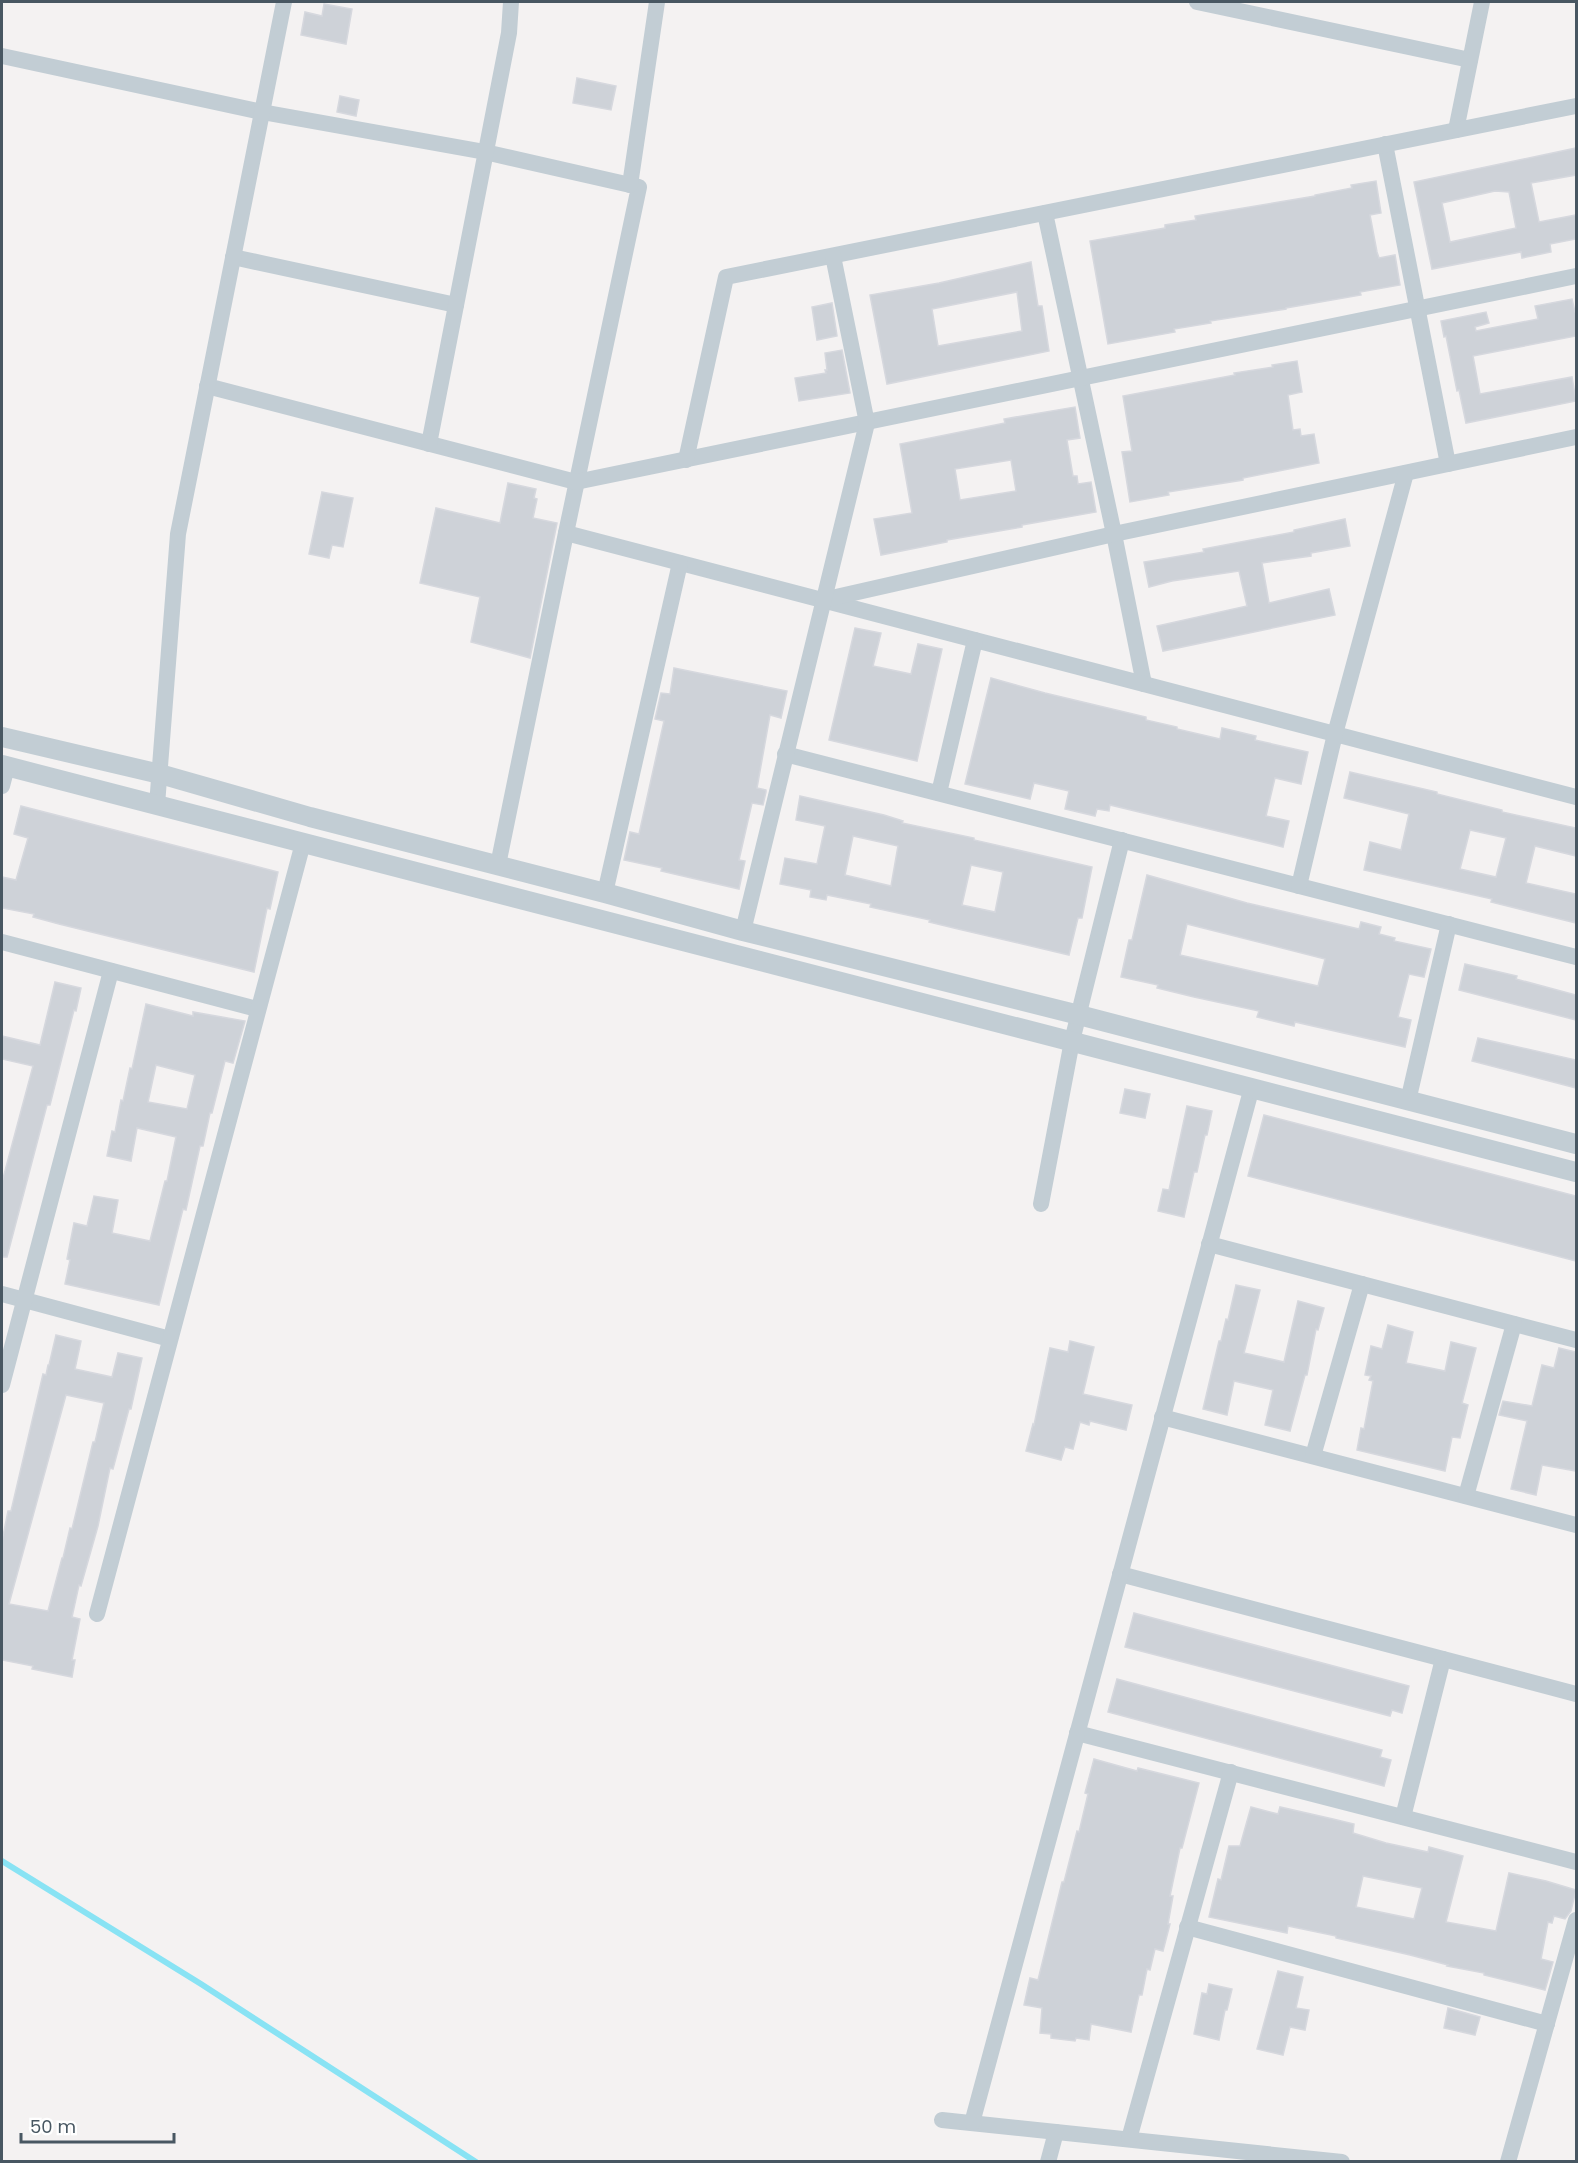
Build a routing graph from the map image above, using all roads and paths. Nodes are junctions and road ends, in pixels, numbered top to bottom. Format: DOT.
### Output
graph roads {
  1 [pos="284,2"];
  2 [pos="511,2"];
  3 [pos="657,2"];
  4 [pos="1197,2"];
  5 [pos="1482,2"];
  6 [pos="2,56"];
  7 [pos="1470,60"];
  8 [pos="1576,106"];
  9 [pos="262,112"];
  10 [pos="1455,130"];
  11 [pos="1385,144"];
  12 [pos="485,152"];
  13 [pos="630,185"];
  14 [pos="1046,213"];
  15 [pos="833,256"];
  16 [pos="233,257"];
  17 [pos="1576,276"];
  18 [pos="456,305"];
  19 [pos="1417,309"];
  20 [pos="1081,378"];
  21 [pos="207,386"];
  22 [pos="867,423"];
  23 [pos="1576,437"];
  24 [pos="429,444"];
  25 [pos="686,460"];
  26 [pos="1448,464"];
  27 [pos="1406,473"];
  28 [pos="576,483"];
  29 [pos="566,533"];
  30 [pos="1114,534"];
  31 [pos="680,563"];
  32 [pos="823,600"];
  33 [pos="975,640"];
  34 [pos="1144,684"];
  35 [pos="1335,734"];
  36 [pos="2,737"];
  37 [pos="785,754"];
  38 [pos="4,766"];
  39 [pos="160,774"];
  40 [pos="2,786"];
  41 [pos="939,793"];
  42 [pos="1576,797"];
  43 [pos="157,805"];
  44 [pos="1122,840"];
  45 [pos="303,843"];
  46 [pos="498,865"];
  47 [pos="1299,886"];
  48 [pos="605,892"];
  49 [pos="1449,924"];
  50 [pos="743,931"];
  51 [pos="2,942"];
  52 [pos="1576,957"];
  53 [pos="111,971"];
  54 [pos="257,1009"];
  55 [pos="1079,1015"];
  56 [pos="1072,1041"];
  57 [pos="1252,1087"];
  58 [pos="1408,1101"];
  59 [pos="1576,1144"];
  60 [pos="1576,1172"];
  61 [pos="1041,1204"];
  62 [pos="1209,1244"];
  63 [pos="1362,1284"];
  64 [pos="2,1294"];
  65 [pos="24,1300"];
  66 [pos="1514,1324"];
  67 [pos="170,1339"];
  68 [pos="1576,1340"];
  69 [pos="2,1385"];
  70 [pos="1162,1417"];
  71 [pos="1313,1456"];
  72 [pos="1466,1496"];
  73 [pos="1576,1525"];
  74 [pos="1120,1574"];
  75 [pos="97,1614"];
  76 [pos="1443,1659"];
  77 [pos="1576,1694"];
  78 [pos="1077,1733"];
  79 [pos="1231,1772"];
  80 [pos="1403,1817"];
  81 [pos="1576,1862"];
  82 [pos="1576,1920"];
  83 [pos="1187,1927"];
  84 [pos="1547,2024"];
  85 [pos="942,2120"];
  86 [pos="972,2123"];
  87 [pos="1056,2132"];
  88 [pos="1128,2139"];
  89 [pos="1213,2155"];
  90 [pos="1048,2162"];
  91 [pos="1342,2162"];
  92 [pos="1508,2162"];
  1 -- 9 [label="street"];
  2 -- 12 [label="street"];
  3 -- 13 [label="street"];
  4 -- 7 [label="street"];
  5 -- 7 [label="street"];
  6 -- 9 [label="street"];
  7 -- 10 [label="street"];
  8 -- 10 [label="street"];
  9 -- 12 [label="street"];
  9 -- 16 [label="street"];
  10 -- 11 [label="street"];
  11 -- 14 [label="street"];
  11 -- 19 [label="street"];
  12 -- 13 [label="street"];
  12 -- 18 [label="street"];
  13 -- 28 [label="street"];
  14 -- 15 [label="street"];
  14 -- 20 [label="street"];
  15 -- 22 [label="street"];
  15 -- 25 [label="street"];
  16 -- 18 [label="street"];
  16 -- 21 [label="street"];
  17 -- 19 [label="street"];
  18 -- 24 [label="street"];
  19 -- 20 [label="street"];
  19 -- 26 [label="street"];
  20 -- 22 [label="street"];
  20 -- 30 [label="street"];
  21 -- 24 [label="street"];
  21 -- 39 [label="street"];
  22 -- 25 [label="street"];
  22 -- 32 [label="street"];
  23 -- 26 [label="street"];
  24 -- 28 [label="street"];
  25 -- 28 [label="street"];
  26 -- 27 [label="street"];
  27 -- 30 [label="street"];
  27 -- 35 [label="street"];
  28 -- 29 [label="street"];
  29 -- 31 [label="street"];
  29 -- 46 [label="street"];
  30 -- 32 [label="street"];
  30 -- 34 [label="street"];
  31 -- 32 [label="street"];
  31 -- 48 [label="street"];
  32 -- 33 [label="street"];
  32 -- 37 [label="street"];
  33 -- 34 [label="street"];
  33 -- 41 [label="street"];
  34 -- 35 [label="street"];
  35 -- 42 [label="street"];
  35 -- 47 [label="street"];
  36 -- 39 [label="street"];
  37 -- 41 [label="street"];
  37 -- 50 [label="street"];
  38 -- 40 [label="street"];
  38 -- 43 [label="street"];
  39 -- 43 [label="street"];
  39 -- 46 [label="street"];
  41 -- 44 [label="street"];
  43 -- 45 [label="street"];
  44 -- 47 [label="street"];
  44 -- 55 [label="street"];
  45 -- 54 [label="street"];
  45 -- 56 [label="street"];
  46 -- 48 [label="street"];
  47 -- 49 [label="street"];
  48 -- 50 [label="street"];
  49 -- 52 [label="street"];
  49 -- 58 [label="street"];
  50 -- 55 [label="street"];
  51 -- 53 [label="street"];
  53 -- 54 [label="street"];
  53 -- 65 [label="street"];
  54 -- 67 [label="street"];
  55 -- 56 [label="street"];
  55 -- 58 [label="street"];
  56 -- 57 [label="street"];
  56 -- 61 [label="street"];
  57 -- 60 [label="street"];
  57 -- 62 [label="street"];
  58 -- 59 [label="street"];
  62 -- 63 [label="street"];
  62 -- 70 [label="street"];
  63 -- 66 [label="street"];
  63 -- 71 [label="street"];
  64 -- 65 [label="street"];
  65 -- 67 [label="street"];
  65 -- 69 [label="street"];
  66 -- 68 [label="street"];
  66 -- 72 [label="street"];
  67 -- 75 [label="street"];
  70 -- 71 [label="street"];
  70 -- 74 [label="street"];
  71 -- 72 [label="street"];
  72 -- 73 [label="street"];
  74 -- 76 [label="street"];
  74 -- 78 [label="street"];
  76 -- 77 [label="street"];
  76 -- 80 [label="street"];
  78 -- 79 [label="street"];
  78 -- 86 [label="street"];
  79 -- 80 [label="street"];
  79 -- 83 [label="street"];
  80 -- 81 [label="street"];
  82 -- 84 [label="street"];
  83 -- 84 [label="street"];
  83 -- 88 [label="street"];
  84 -- 92 [label="street"];
  85 -- 86 [label="street"];
  86 -- 87 [label="street"];
  87 -- 88 [label="street"];
  87 -- 90 [label="street"];
  88 -- 89 [label="street"];
  89 -- 91 [label="street"];
}
